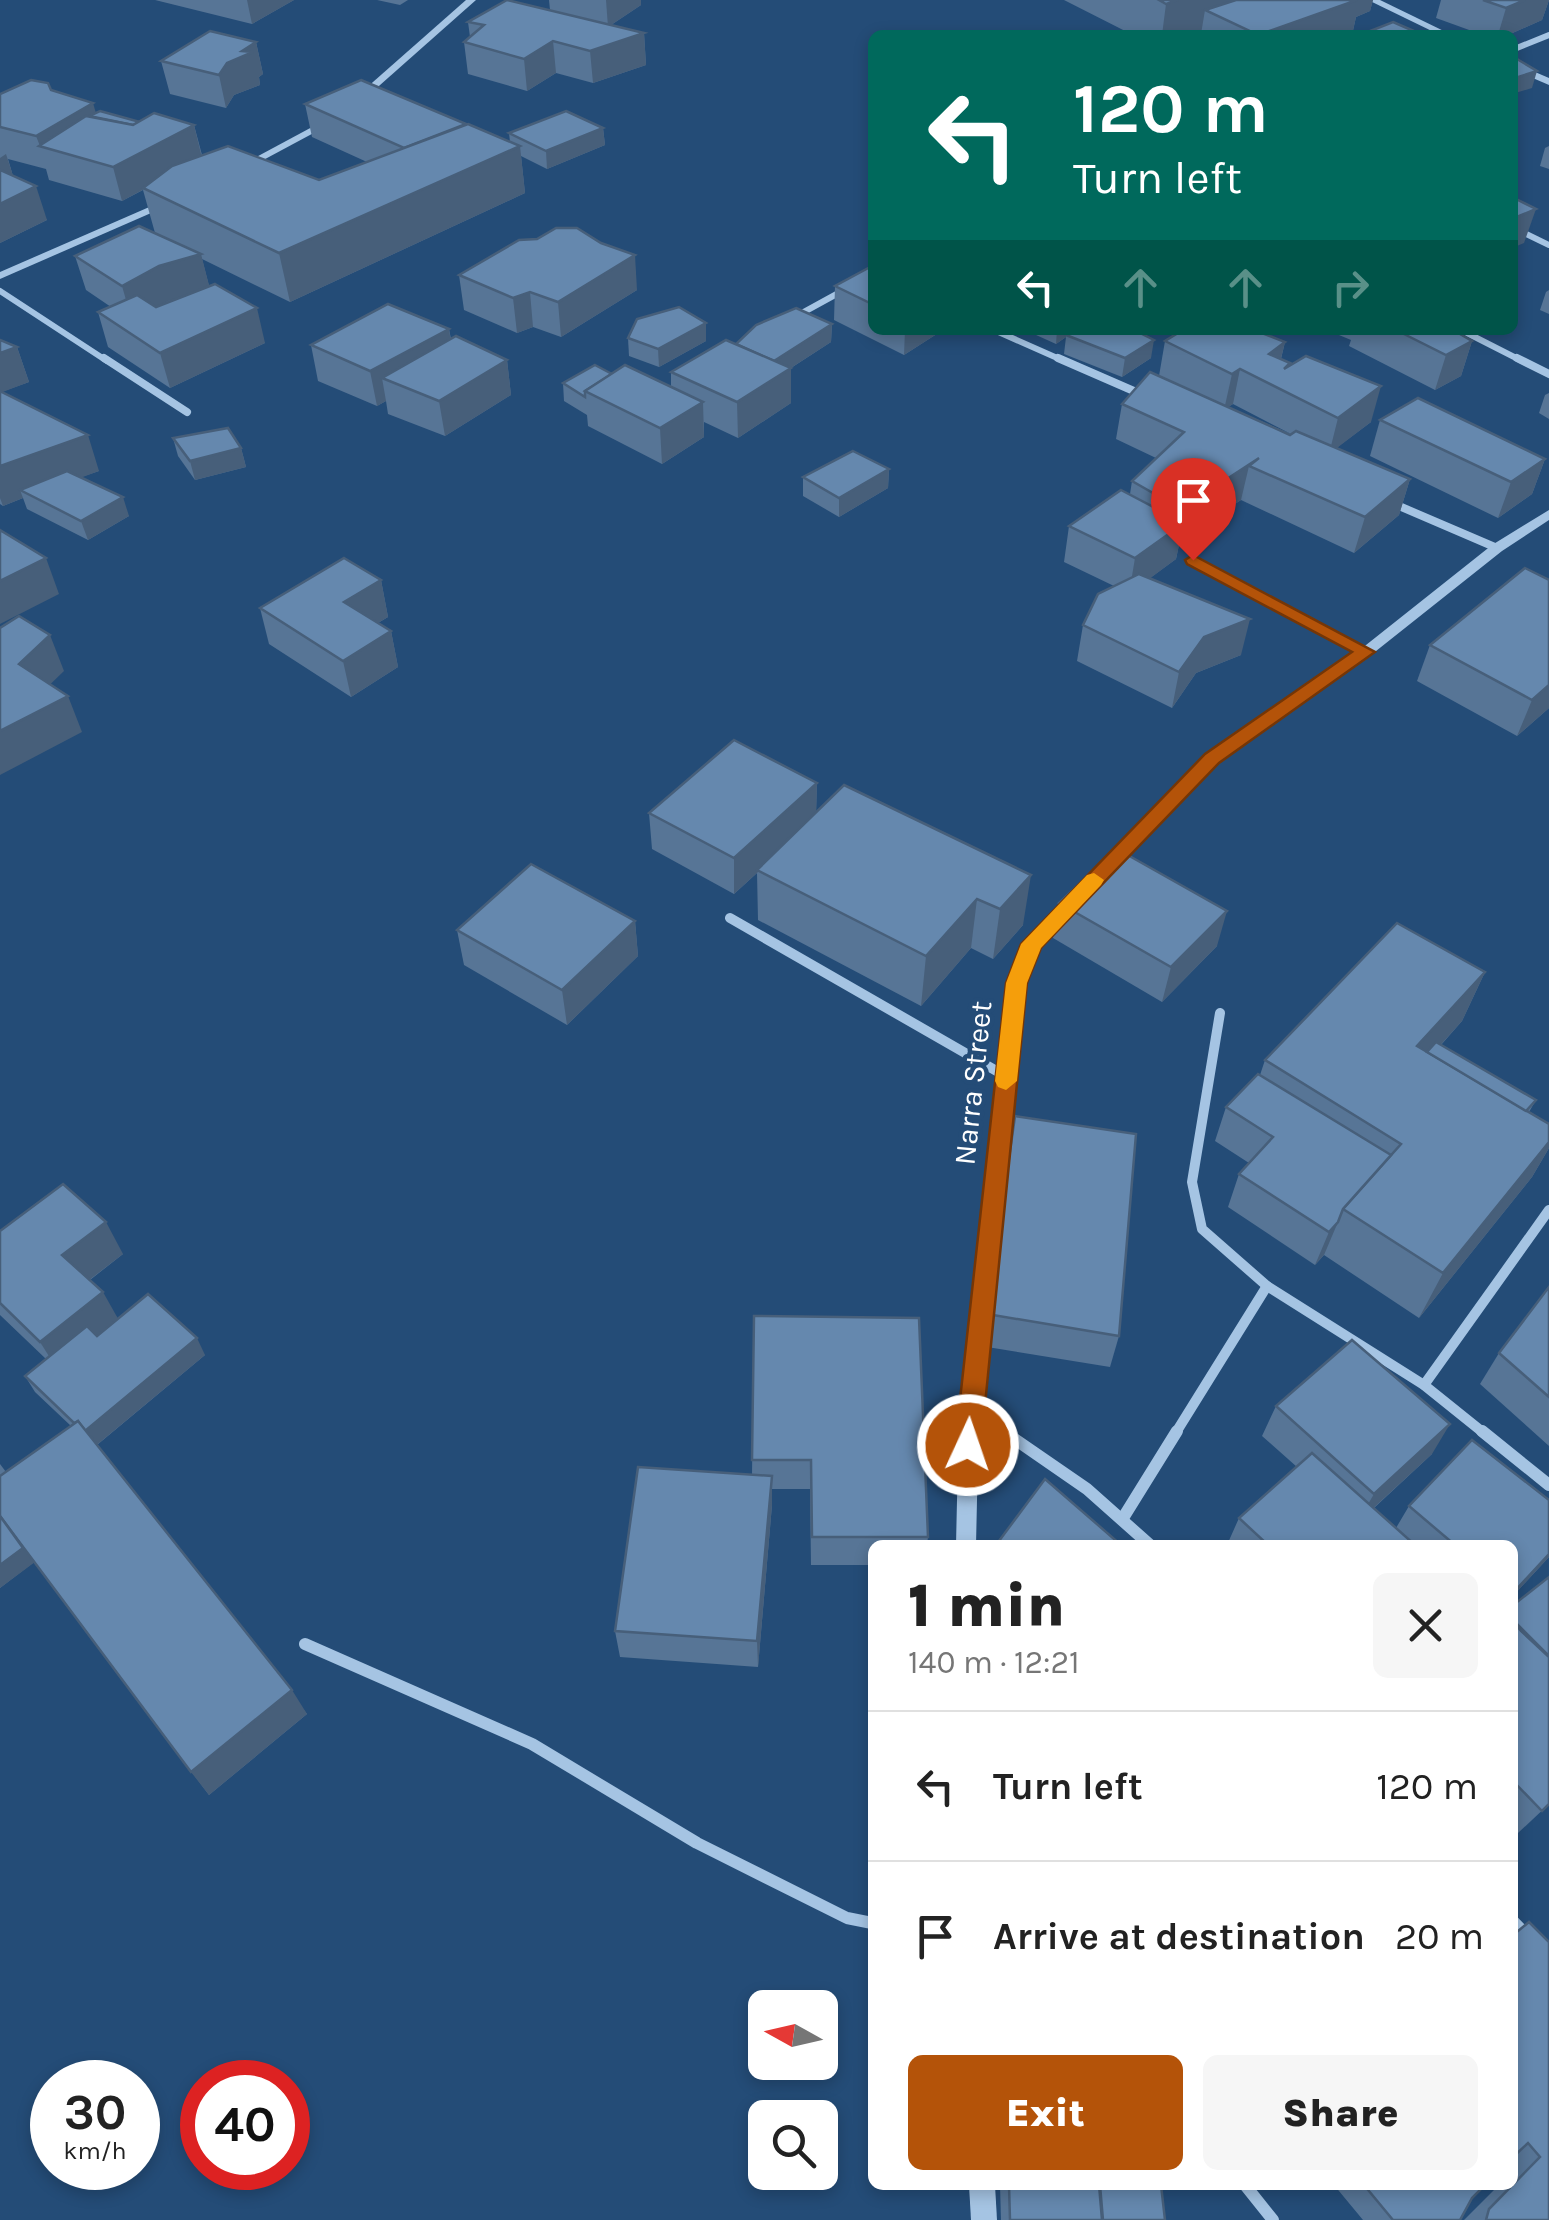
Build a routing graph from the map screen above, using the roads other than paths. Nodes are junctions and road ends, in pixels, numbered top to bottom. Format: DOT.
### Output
graph roads {
  1 [pos="471,0"];
  2 [pos="1373,0"];
  3 [pos="1437,30"];
  4 [pos="1549,34"];
  5 [pos="1518,47"];
  6 [pos="1518,68"];
  7 [pos="1549,82"];
  8 [pos="350,106"];
  9 [pos="337,118"];
  10 [pos="228,174"];
  11 [pos="177,198"];
  12 [pos="1518,230"];
  13 [pos="1549,245"];
  14 [pos="0,276"];
  15 [pos="854,284"];
  16 [pos="0,291"];
  17 [pos="787,321"];
  18 [pos="1006,335"];
  19 [pos="1472,335"];
  20 [pos="1549,374"];
  21 [pos="1156,400"];
  22 [pos="187,412"];
  23 [pos="1389,502"];
  24 [pos="1549,514"];
  25 [pos="1497,548"];
  26 [pos="1193,560"];
  27 [pos="1366,652"];
  28 [pos="730,918"];
  29 [pos="1220,1014"];
  30 [pos="1006,1077"];
  31 [pos="1549,1210"];
  32 [pos="1267,1286"];
  33 [pos="1424,1385"];
  34 [pos="969,1412"];
  35 [pos="1549,1485"];
  36 [pos="1123,1518"];
  37 [pos="966,1540"];
  38 [pos="1145,1540"];
  39 [pos="305,1644"];
  40 [pos="868,1922"];
  41 [pos="1518,1926"];
  42 [pos="1537,1946"];
  43 [pos="982,2190"];
  44 [pos="1249,2190"];
  45 [pos="984,2220"];
  46 [pos="1273,2220"];
  1 -- 8 [label="street"];
  2 -- 3 [label="street"];
  4 -- 5 [label="street"];
  6 -- 7 [label="street"];
  9 -- 10 [label="street"];
  11 -- 14 [label="street"];
  12 -- 13 [label="street"];
  15 -- 17 [label="street"];
  16 -- 22 [label="street"];
  18 -- 21 [label="street"];
  19 -- 20 [label="street"];
  23 -- 25 [label="street"];
  24 -- 25 [label="street, Narra Street"];
  25 -- 27 [label="street, Narra Street"];
  26 -- 27 [label="street"];
  27 -- 30 [label="street, Narra Street"];
  28 -- 30 [label="street"];
  29 -- 32 [label="street"];
  30 -- 34 [label="street, Narra Street"];
  31 -- 33 [label="street"];
  32 -- 33 [label="street"];
  32 -- 36 [label="street"];
  33 -- 35 [label="street"];
  34 -- 36 [label="street"];
  34 -- 37 [label="street, Narra Street"];
  36 -- 38 [label="street"];
  39 -- 40 [label="street"];
  41 -- 42 [label="street"];
  43 -- 45 [label="street"];
  44 -- 46 [label="street"];
}
